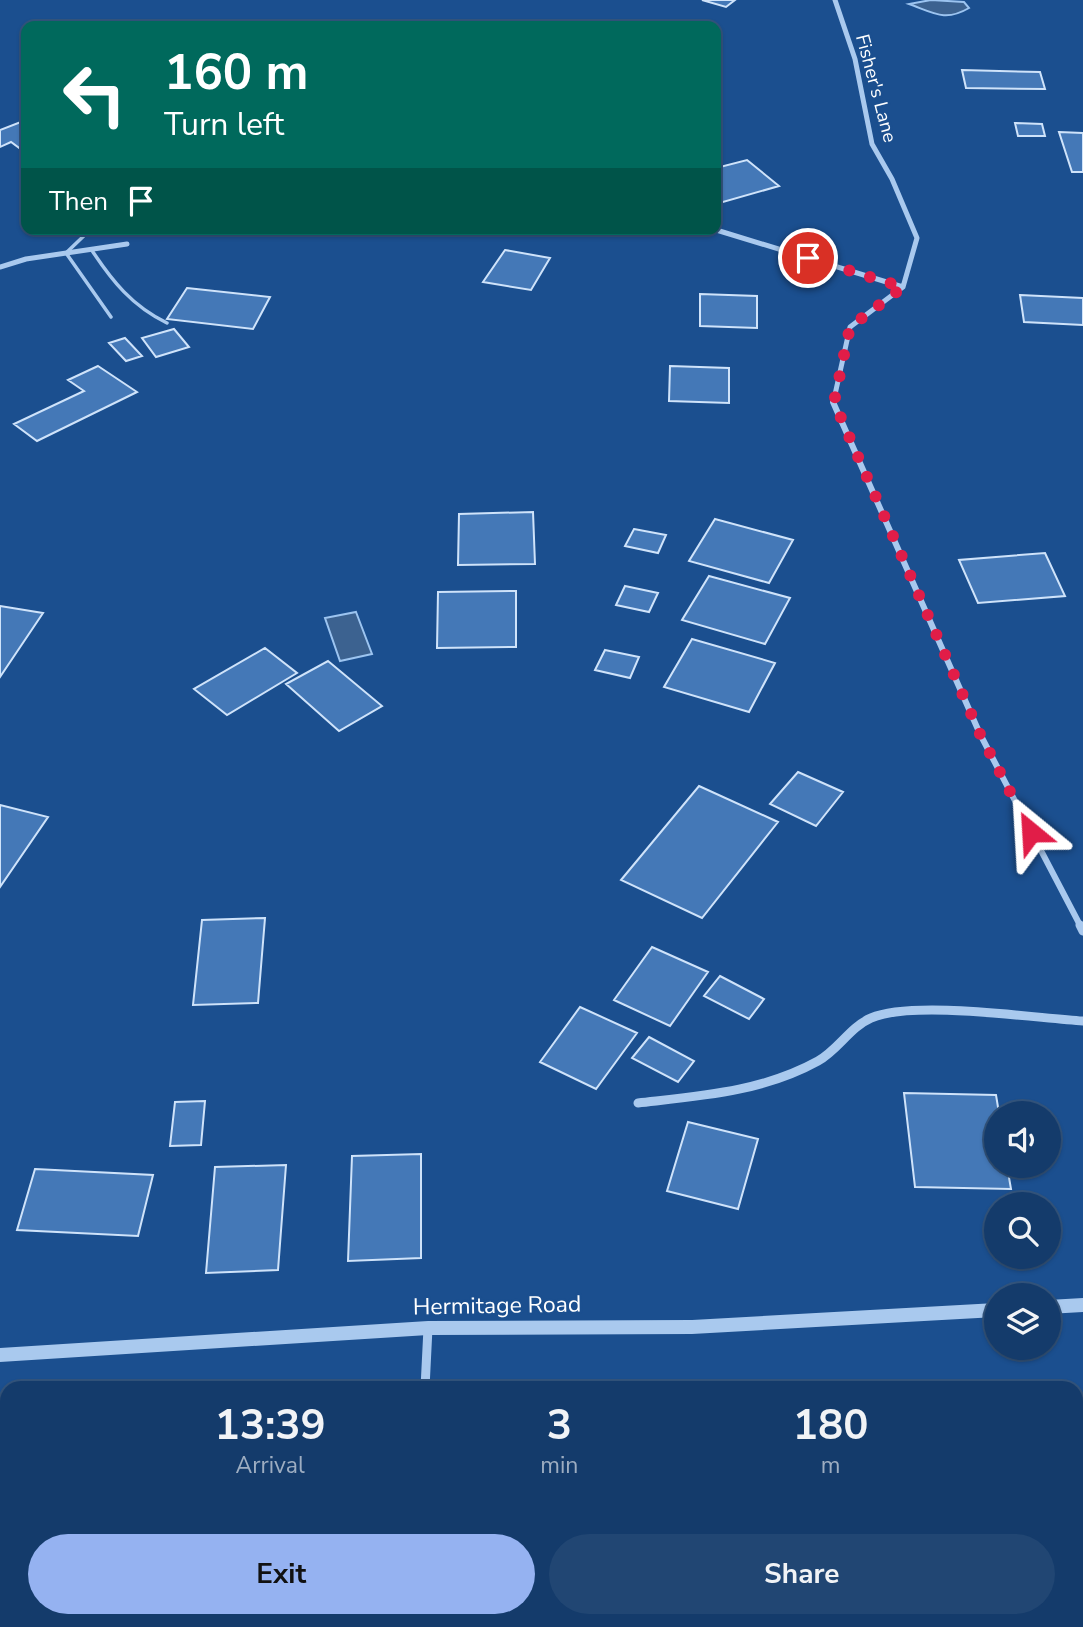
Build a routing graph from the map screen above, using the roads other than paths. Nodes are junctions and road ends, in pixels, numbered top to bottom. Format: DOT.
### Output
graph roads {
  1 [pos="835,0"];
  2 [pos="721,231"];
  3 [pos="85,235"];
  4 [pos="127,244"];
  5 [pos="91,249"];
  6 [pos="66,253"];
  7 [pos="0,267"];
  8 [pos="903,287"];
  9 [pos="111,317"];
  10 [pos="167,323"];
  11 [pos="1083,931"];
  12 [pos="1083,1021"];
  13 [pos="638,1103"];
  14 [pos="1083,1305"];
  15 [pos="1061,1306"];
  16 [pos="984,1311"];
  17 [pos="428,1328"];
  18 [pos="0,1355"];
  19 [pos="425,1381"];
  1 -- 8 [label="street, Fisher's Lane"];
  2 -- 8 [label="street"];
  3 -- 6 [label="lane"];
  4 -- 5 [label="street"];
  5 -- 6 [label="street"];
  5 -- 10 [label="lane"];
  6 -- 7 [label="street"];
  6 -- 9 [label="lane"];
  8 -- 11 [label="street"];
  12 -- 13 [label="street"];
  14 -- 15 [label="street"];
  16 -- 17 [label="street, Hermitage Road"];
  17 -- 18 [label="street, Hermitage Road"];
  17 -- 19 [label="street"];
}
